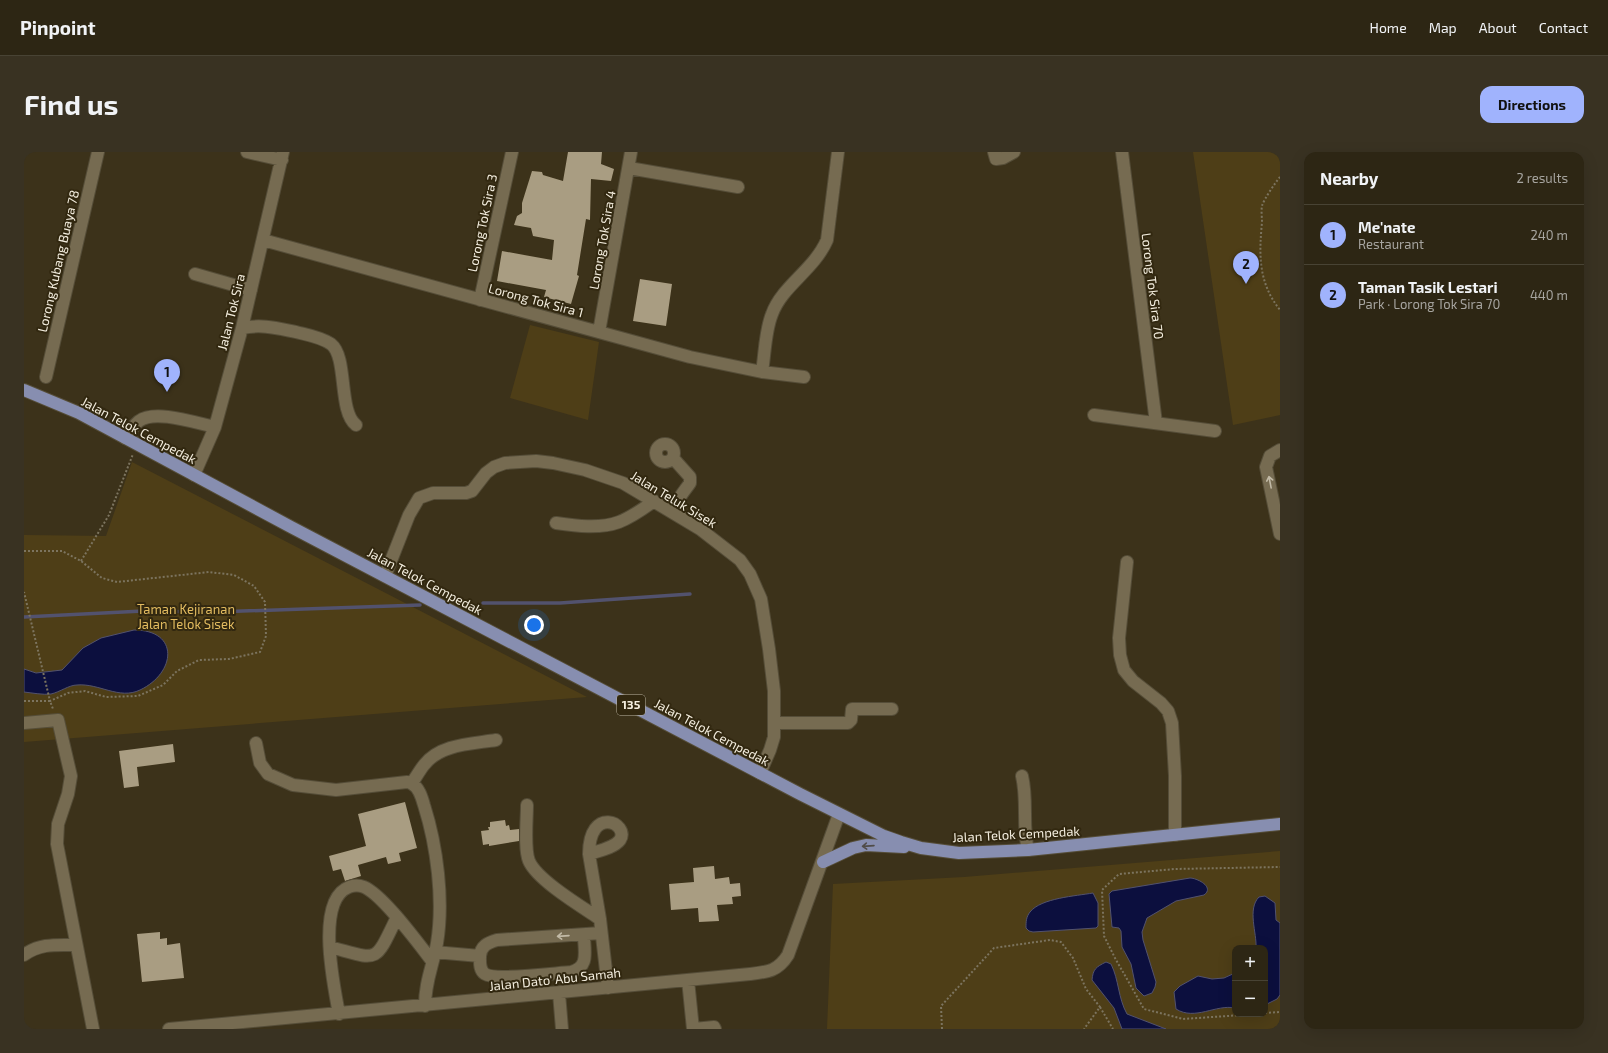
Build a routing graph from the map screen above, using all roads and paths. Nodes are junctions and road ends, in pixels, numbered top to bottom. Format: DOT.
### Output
graph roads {
  1 [pos="98,152"];
  2 [pos="247,152"];
  3 [pos="512,152"];
  4 [pos="632,152"];
  5 [pos="838,152"];
  6 [pos="994,152"];
  7 [pos="1014,152"];
  8 [pos="1122,152"];
  9 [pos="282,156"];
  10 [pos="629,168"];
  11 [pos="1280,177"];
  12 [pos="738,187"];
  13 [pos="263,240"];
  14 [pos="195,274"];
  15 [pos="251,290"];
  16 [pos="480,300"];
  17 [pos="1280,310"];
  18 [pos="242,328"];
  19 [pos="599,332"];
  20 [pos="762,372"];
  21 [pos="46,377"];
  22 [pos="804,377"];
  23 [pos="24,390"];
  24 [pos="1094,415"];
  25 [pos="1156,423"];
  26 [pos="356,425"];
  27 [pos="215,427"];
  28 [pos="1215,431"];
  29 [pos="125,438"];
  30 [pos="137,444"];
  31 [pos="1280,450"];
  32 [pos="673,458"];
  33 [pos="194,475"];
  34 [pos="654,501"];
  35 [pos="681,516"];
  36 [pos="556,523"];
  37 [pos="1280,534"];
  38 [pos="24,551"];
  39 [pos="81,561"];
  40 [pos="1126,562"];
  41 [pos="385,576"];
  42 [pos="24,592"];
  43 [pos="24,701"];
  44 [pos="50,701"];
  45 [pos="892,709"];
  46 [pos="58,720"];
  47 [pos="24,723"];
  48 [pos="774,724"];
  49 [pos="496,740"];
  50 [pos="256,743"];
  51 [pos="760,773"];
  52 [pos="1022,776"];
  53 [pos="412,784"];
  54 [pos="527,805"];
  55 [pos="840,814"];
  56 [pos="1280,824"];
  57 [pos="1175,835"];
  58 [pos="921,848"];
  59 [pos="1028,850"];
  60 [pos="589,854"];
  61 [pos="823,862"];
  62 [pos="1280,867"];
  63 [pos="397,918"];
  64 [pos="600,919"];
  65 [pos="601,933"];
  66 [pos="584,935"];
  67 [pos="76,945"];
  68 [pos="330,947"];
  69 [pos="24,955"];
  70 [pos="480,956"];
  71 [pos="433,957"];
  72 [pos="688,980"];
  73 [pos="608,988"];
  74 [pos="559,993"];
  75 [pos="425,1006"];
  76 [pos="1100,1007"];
  77 [pos="1280,1012"];
  78 [pos="1268,1013"];
  79 [pos="339,1014"];
  80 [pos="1232,1016"];
  81 [pos="93,1029"];
  82 [pos="169,1029"];
  83 [pos="562,1029"];
  84 [pos="694,1029"];
  85 [pos="716,1029"];
  86 [pos="942,1029"];
  87 [pos="1084,1029"];
  88 [pos="1113,1029"];
  1 -- 21 [label="street, Lorong Kubang Buaya 78"];
  2 -- 9 [label="street"];
  3 -- 16 [label="street, Lorong Tok Sira 3"];
  4 -- 10 [label="street, Lorong Tok Sira 4"];
  5 -- 20 [label="street"];
  6 -- 7 [label="street"];
  8 -- 25 [label="street, Lorong Tok Sira 70"];
  9 -- 13 [label="street, Jalan Tok Sira"];
  10 -- 12 [label="street"];
  10 -- 19 [label="street, Lorong Tok Sira 4"];
  11 -- 17 [label="path"];
  13 -- 15 [label="street, Jalan Tok Sira"];
  13 -- 16 [label="street, Lorong Tok Sira 1"];
  14 -- 15 [label="street"];
  15 -- 18 [label="street, Jalan Tok Sira"];
  16 -- 19 [label="street, Lorong Tok Sira 1"];
  18 -- 26 [label="street"];
  18 -- 27 [label="street, Jalan Tok Sira"];
  19 -- 20 [label="street, Lorong Tok Sira 1"];
  20 -- 22 [label="street, Lorong Tok Sira 1"];
  23 -- 29 [label="main road, Jalan Telok Cempedak / 135"];
  24 -- 25 [label="street"];
  25 -- 28 [label="street"];
  27 -- 29 [label="street"];
  27 -- 33 [label="street, Jalan Tok Sira"];
  29 -- 30 [label="main road, Jalan Telok Cempedak / 135"];
  30 -- 33 [label="main road, Jalan Telok Cempedak / 135"];
  30 -- 39 [label="path"];
  37 -- 31 [label="street, one-way"];
  32 -- 35 [label="street"];
  33 -- 41 [label="main road, Jalan Telok Cempedak / 135"];
  34 -- 35 [label="street, Jalan Teluk Sisek"];
  34 -- 36 [label="street"];
  34 -- 41 [label="street, Jalan Teluk Sisek"];
  35 -- 48 [label="street, Jalan Teluk Sisek"];
  38 -- 39 [label="path"];
  39 -- 44 [label="path"];
  40 -- 57 [label="street"];
  41 -- 51 [label="main road, Jalan Telok Cempedak / 135"];
  42 -- 44 [label="path"];
  43 -- 44 [label="path"];
  44 -- 46 [label="path"];
  45 -- 48 [label="street"];
  46 -- 47 [label="street"];
  46 -- 67 [label="street"];
  48 -- 51 [label="street, Jalan Teluk Sisek"];
  49 -- 53 [label="street"];
  50 -- 53 [label="street"];
  51 -- 55 [label="main road, Jalan Telok Cempedak / 135"];
  52 -- 59 [label="street"];
  53 -- 71 [label="street"];
  54 -- 64 [label="street"];
  55 -- 58 [label="main road, Jalan Telok Cempedak / 135"];
  55 -- 61 [label="street, Jalan Dato' Abu Samah"];
  56 -- 57 [label="main road, Jalan Telok Cempedak / 135"];
  57 -- 59 [label="main road, Jalan Telok Cempedak / 135"];
  58 -- 59 [label="main road, Jalan Telok Cempedak / 135"];
  58 -- 61 [label="main road, one-way"];
  60 -- 64 [label="street"];
  61 -- 72 [label="street, Jalan Dato' Abu Samah"];
  62 -- 80 [label="path"];
  63 -- 68 [label="street"];
  63 -- 68 [label="street"];
  63 -- 71 [label="street"];
  64 -- 65 [label="street"];
  65 -- 66 [label="street"];
  65 -- 73 [label="street"];
  66 -- 70 [label="street, one-way"];
  66 -- 70 [label="street"];
  67 -- 69 [label="street"];
  67 -- 81 [label="street"];
  68 -- 79 [label="street"];
  70 -- 71 [label="street"];
  71 -- 75 [label="street"];
  72 -- 73 [label="street, Jalan Dato' Abu Samah"];
  72 -- 84 [label="street"];
  73 -- 74 [label="street, Jalan Dato' Abu Samah"];
  74 -- 75 [label="street, Jalan Dato' Abu Samah"];
  74 -- 83 [label="street"];
  75 -- 79 [label="street, Jalan Dato' Abu Samah"];
  76 -- 86 [label="path"];
  76 -- 87 [label="path"];
  76 -- 88 [label="path"];
  77 -- 78 [label="path"];
  79 -- 82 [label="street, Jalan Dato' Abu Samah"];
  84 -- 85 [label="street"];
}
